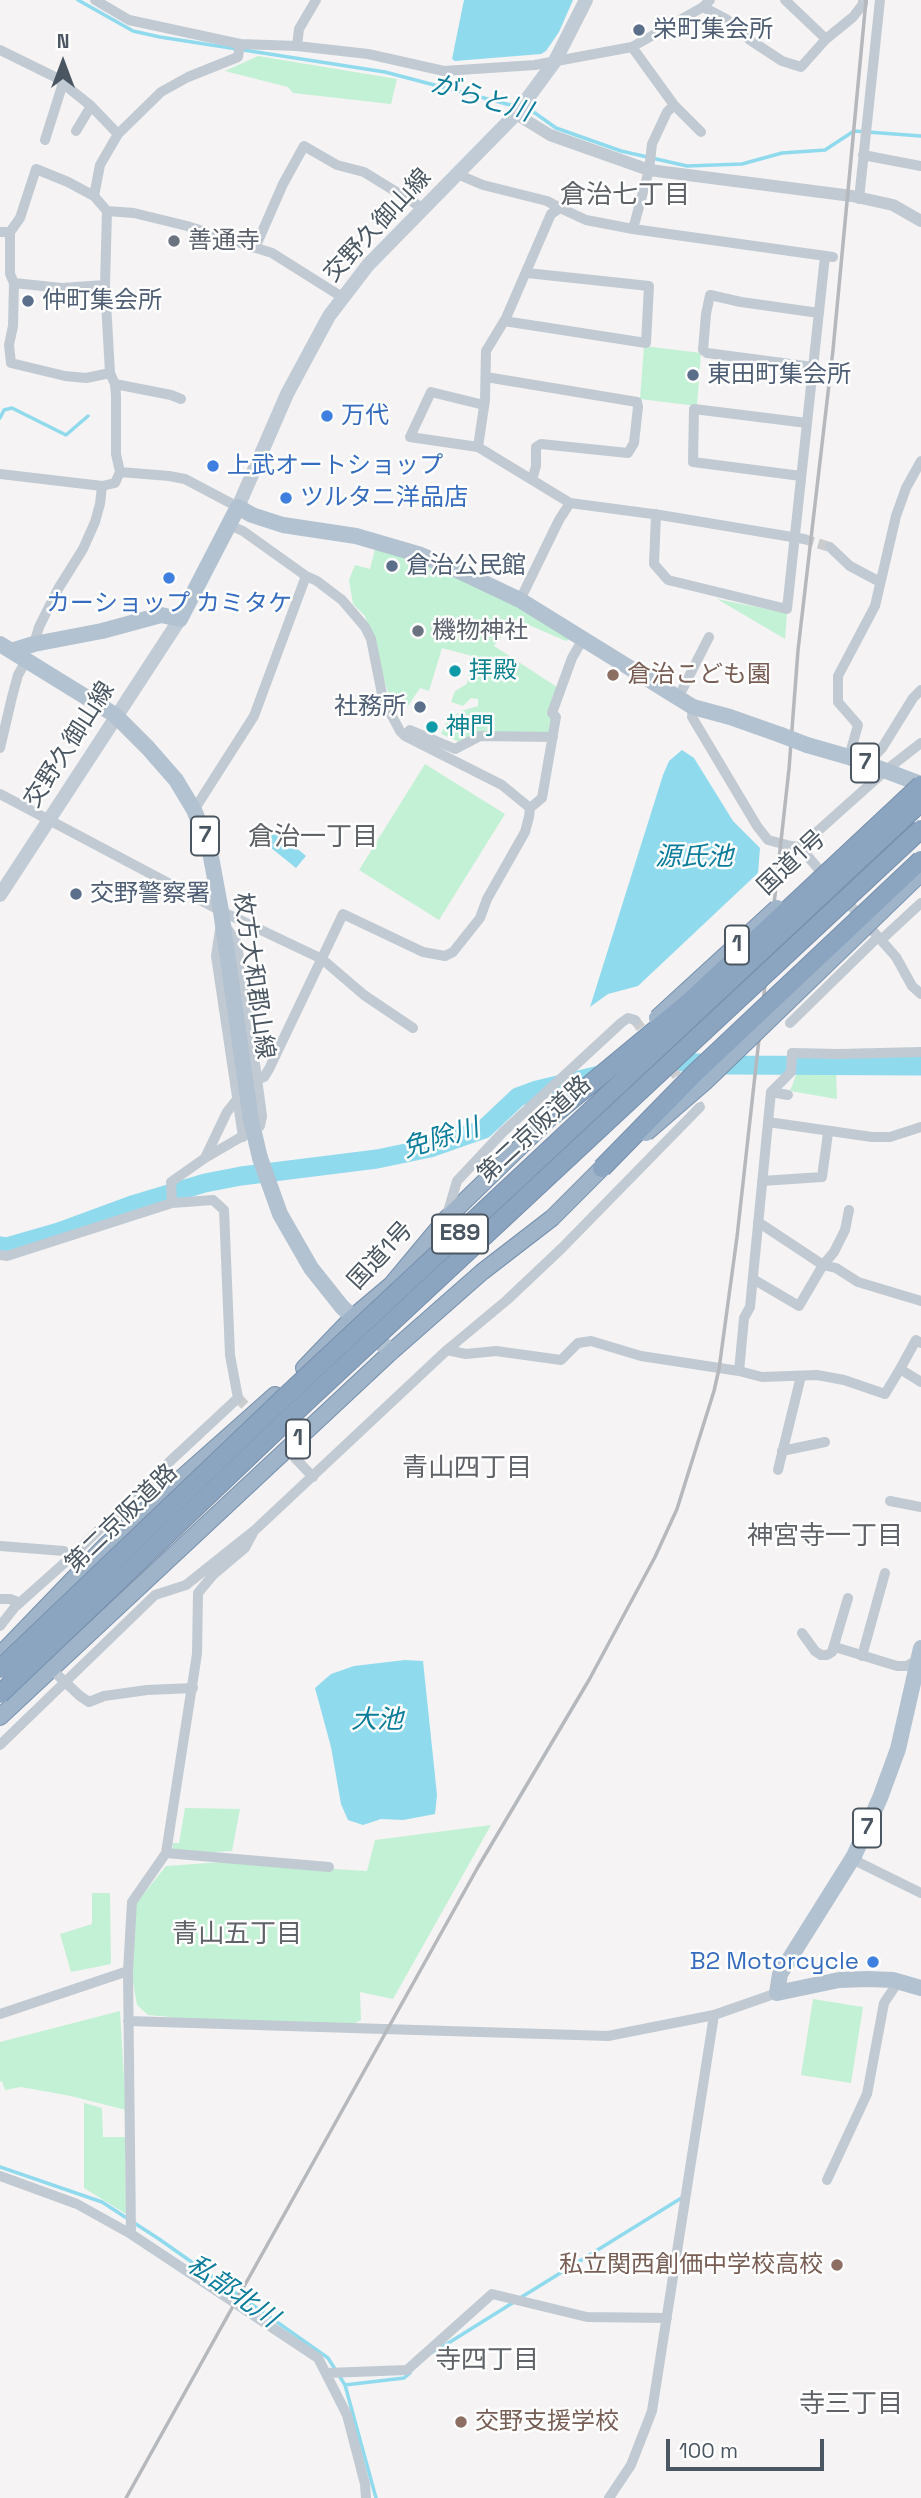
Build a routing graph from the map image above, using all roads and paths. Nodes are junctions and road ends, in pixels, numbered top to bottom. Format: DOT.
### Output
graph roads {
  1 [pos="95,0"];
  2 [pos="316,0"];
  3 [pos="586,0"];
  4 [pos="785,0"];
  5 [pos="863,0"];
  6 [pos="880,0"];
  7 [pos="707,3"];
  8 [pos="826,39"];
  9 [pos="240,44"];
  10 [pos="297,46"];
  11 [pos="632,47"];
  12 [pos="0,50"];
  13 [pos="555,61"];
  14 [pos="63,83"];
  15 [pos="674,105"];
  16 [pos="91,106"];
  17 [pos="519,109"];
  18 [pos="76,131"];
  19 [pos="701,132"];
  20 [pos="118,134"];
  21 [pos="46,140"];
  22 [pos="863,155"];
  23 [pos="921,166"];
  24 [pos="649,170"];
  25 [pos="457,174"];
  26 [pos="94,196"];
  27 [pos="859,199"];
  28 [pos="560,208"];
  29 [pos="424,209"];
  30 [pos="107,211"];
  31 [pos="921,222"];
  32 [pos="633,229"];
  33 [pos="5,232"];
  34 [pos="255,247"];
  35 [pos="527,273"];
  36 [pos="14,284"];
  37 [pos="105,285"];
  38 [pos="342,297"];
  39 [pos="819,313"];
  40 [pos="504,321"];
  41 [pos="5,342"];
  42 [pos="813,368"];
  43 [pos="110,373"];
  44 [pos="486,377"];
  45 [pos="115,384"];
  46 [pos="181,399"];
  47 [pos="484,405"];
  48 [pos="807,423"];
  49 [pos="478,447"];
  50 [pos="921,461"];
  51 [pos="120,472"];
  52 [pos="0,474"];
  53 [pos="801,476"];
  54 [pos="532,480"];
  55 [pos="102,486"];
  56 [pos="570,503"];
  57 [pos="238,507"];
  58 [pos="656,514"];
  59 [pos="229,525"];
  60 [pos="799,539"];
  61 [pos="830,547"];
  62 [pos="306,576"];
  63 [pos="880,582"];
  64 [pos="520,600"];
  65 [pos="180,620"];
  66 [pos="709,637"];
  67 [pos="583,639"];
  68 [pos="34,644"];
  69 [pos="4,650"];
  70 [pos="26,659"];
  71 [pos="921,690"];
  72 [pos="678,698"];
  73 [pos="693,707"];
  74 [pos="115,715"];
  75 [pos="405,736"];
  76 [pos="553,737"];
  77 [pos="921,743"];
  78 [pos="0,748"];
  79 [pos="849,757"];
  80 [pos="867,764"];
  81 [pos="885,771"];
  82 [pos="921,775"];
  83 [pos="921,784"];
  84 [pos="0,794"];
  85 [pos="921,802"];
  86 [pos="530,808"];
  87 [pos="194,810"];
  88 [pos="49,821"];
  89 [pos="921,829"];
  90 [pos="800,847"];
  91 [pos="921,858"];
  92 [pos="921,873"];
  93 [pos="0,895"];
  94 [pos="921,903"];
  95 [pos="222,916"];
  96 [pos="858,916"];
  97 [pos="879,938"];
  98 [pos="322,959"];
  99 [pos="921,994"];
  100 [pos="635,1020"];
  101 [pos="790,1023"];
  102 [pos="413,1028"];
  103 [pos="921,1052"];
  104 [pos="255,1081"];
  105 [pos="771,1092"];
  106 [pos="788,1095"];
  107 [pos="238,1098"];
  108 [pos="700,1107"];
  109 [pos="553,1115"];
  110 [pos="768,1122"];
  111 [pos="921,1127"];
  112 [pos="828,1133"];
  113 [pos="243,1138"];
  114 [pos="205,1158"];
  115 [pos="603,1168"];
  116 [pos="762,1181"];
  117 [pos="172,1203"];
  118 [pos="849,1210"];
  119 [pos="446,1219"];
  120 [pos="758,1222"];
  121 [pos="0,1255"];
  122 [pos="823,1265"];
  123 [pos="753,1279"];
  124 [pos="921,1301"];
  125 [pos="354,1317"];
  126 [pos="921,1343"];
  127 [pos="447,1350"];
  128 [pos="391,1352"];
  129 [pos="900,1369"];
  130 [pos="739,1371"];
  131 [pos="801,1376"];
  132 [pos="921,1382"];
  133 [pos="825,1442"];
  134 [pos="782,1451"];
  135 [pos="295,1458"];
  136 [pos="778,1470"];
  137 [pos="313,1477"];
  138 [pos="890,1501"];
  139 [pos="921,1507"];
  140 [pos="255,1530"];
  141 [pos="0,1546"];
  142 [pos="70,1558"];
  143 [pos="886,1573"];
  144 [pos="848,1598"];
  145 [pos="0,1599"];
  146 [pos="20,1603"];
  147 [pos="1,1625"];
  148 [pos="802,1633"];
  149 [pos="18,1637"];
  150 [pos="835,1647"];
  151 [pos="0,1656"];
  152 [pos="862,1656"];
  153 [pos="918,1662"];
  154 [pos="0,1669"];
  155 [pos="51,1669"];
  156 [pos="64,1682"];
  157 [pos="192,1688"];
  158 [pos="0,1695"];
  159 [pos="0,1717"];
  160 [pos="0,1745"];
  161 [pos="166,1853"];
  162 [pos="852,1859"];
  163 [pos="329,1867"];
  164 [pos="921,1893"];
  165 [pos="128,1971"];
  166 [pos="898,1982"];
  167 [pos="921,1988"];
  168 [pos="777,1993"];
  169 [pos="0,2014"];
  170 [pos="714,2015"];
  171 [pos="128,2021"];
  172 [pos="0,2176"];
  173 [pos="827,2180"];
  174 [pos="131,2234"];
  175 [pos="667,2318"];
  176 [pos="334,2372"];
  177 [pos="366,2498"];
  178 [pos="610,2498"];
  1 -- 9 [label="street"];
  2 -- 10 [label="street"];
  3 -- 13 [label="main road, 交野久御山線"];
  4 -- 8 [label="street"];
  5 -- 8 [label="street"];
  6 -- 22 [label="street"];
  7 -- 8 [label="street"];
  7 -- 11 [label="street"];
  9 -- 10 [label="street"];
  9 -- 20 [label="street"];
  10 -- 13 [label="street"];
  11 -- 13 [label="street"];
  11 -- 15 [label="street"];
  12 -- 14 [label="street"];
  13 -- 17 [label="main road, 交野久御山線"];
  14 -- 16 [label="street"];
  14 -- 21 [label="street"];
  15 -- 19 [label="street"];
  15 -- 24 [label="street"];
  16 -- 18 [label="street"];
  16 -- 20 [label="street"];
  17 -- 24 [label="street"];
  17 -- 25 [label="main road, 交野久御山線"];
  20 -- 26 [label="street"];
  22 -- 23 [label="street"];
  22 -- 27 [label="street"];
  24 -- 27 [label="street"];
  24 -- 32 [label="street"];
  25 -- 28 [label="street"];
  25 -- 29 [label="main road, 交野久御山線"];
  26 -- 30 [label="street"];
  26 -- 33 [label="street"];
  27 -- 31 [label="street"];
  28 -- 32 [label="street"];
  28 -- 35 [label="street"];
  29 -- 34 [label="street"];
  29 -- 38 [label="main road, 交野久御山線"];
  30 -- 34 [label="street"];
  30 -- 37 [label="street"];
  32 -- 39 [label="street"];
  33 -- 36 [label="street"];
  34 -- 38 [label="street"];
  35 -- 40 [label="street"];
  35 -- 40 [label="street"];
  36 -- 37 [label="street"];
  36 -- 41 [label="street"];
  37 -- 43 [label="street"];
  38 -- 57 [label="main road, 交野久御山線"];
  39 -- 42 [label="street"];
  39 -- 42 [label="street"];
  40 -- 44 [label="street"];
  41 -- 43 [label="street"];
  42 -- 48 [label="street"];
  43 -- 45 [label="street"];
  44 -- 47 [label="street"];
  44 -- 54 [label="street"];
  45 -- 46 [label="street"];
  45 -- 51 [label="street"];
  47 -- 49 [label="street"];
  47 -- 49 [label="street"];
  48 -- 53 [label="street"];
  48 -- 53 [label="street"];
  49 -- 54 [label="street"];
  50 -- 63 [label="street"];
  51 -- 55 [label="street"];
  51 -- 57 [label="street"];
  52 -- 55 [label="street"];
  53 -- 60 [label="street"];
  54 -- 56 [label="street"];
  55 -- 68 [label="street"];
  56 -- 58 [label="street"];
  56 -- 64 [label="street"];
  57 -- 59 [label="main road"];
  57 -- 64 [label="main road, 7"];
  58 -- 60 [label="street"];
  58 -- 60 [label="street"];
  59 -- 62 [label="street"];
  59 -- 65 [label="main road"];
  61 -- 63 [label="street"];
  62 -- 75 [label="street"];
  62 -- 87 [label="street"];
  63 -- 79 [label="street"];
  64 -- 67 [label="main road, 7"];
  65 -- 68 [label="main road, 枚方大和郡山線 / 7"];
  65 -- 74 [label="main road, 交野久御山線"];
  66 -- 72 [label="street"];
  67 -- 72 [label="main road, 7"];
  67 -- 76 [label="street"];
  68 -- 69 [label="main road, 枚方大和郡山線 / 7"];
  69 -- 70 [label="main road, 枚方大和郡山線 / 7"];
  70 -- 74 [label="main road, 枚方大和郡山線 / 7"];
  70 -- 78 [label="street"];
  71 -- 80 [label="street"];
  72 -- 73 [label="main road, 7"];
  73 -- 79 [label="main road, 7, bridge"];
  73 -- 90 [label="street"];
  74 -- 87 [label="main road, 枚方大和郡山線 / 7"];
  74 -- 88 [label="main road, 交野久御山線"];
  75 -- 76 [label="street"];
  75 -- 86 [label="street"];
  76 -- 86 [label="street"];
  77 -- 81 [label="street"];
  79 -- 80 [label="main road, 7"];
  80 -- 81 [label="main road, 7"];
  81 -- 83 [label="main road, 7"];
  81 -- 90 [label="street"];
  82 -- 109 [label="highway, 国道1号 / 1, bridge"];
  83 -- 109 [label="highway, bridge"];
  84 -- 88 [label="street"];
  85 -- 154 [label="highway, 第二京阪道路 / E89, bridge"];
  86 -- 98 [label="street"];
  87 -- 95 [label="main road, 枚方大和郡山線 / 7"];
  88 -- 93 [label="main road, 交野久御山線"];
  88 -- 95 [label="street"];
  89 -- 158 [label="highway, 第二京阪道路 / E89, bridge"];
  90 -- 96 [label="street"];
  91 -- 96 [label="street"];
  91 -- 115 [label="highway, bridge"];
  92 -- 115 [label="highway, 1, bridge"];
  94 -- 97 [label="street"];
  95 -- 98 [label="street"];
  95 -- 104 [label="street"];
  95 -- 107 [label="street"];
  95 -- 125 [label="main road, 枚方大和郡山線 / 7, bridge"];
  96 -- 97 [label="street"];
  97 -- 99 [label="street"];
  97 -- 101 [label="street"];
  98 -- 102 [label="street"];
  98 -- 104 [label="street"];
  100 -- 119 [label="street"];
  103 -- 105 [label="street"];
  104 -- 113 [label="street"];
  105 -- 106 [label="street"];
  105 -- 110 [label="street"];
  107 -- 113 [label="street"];
  107 -- 114 [label="street"];
  108 -- 127 [label="street"];
  109 -- 119 [label="highway, 国道1号 / 1"];
  110 -- 112 [label="street"];
  110 -- 116 [label="street"];
  111 -- 112 [label="street"];
  112 -- 116 [label="street"];
  113 -- 114 [label="street"];
  114 -- 117 [label="street"];
  115 -- 128 [label="highway, 1"];
  116 -- 120 [label="street"];
  117 -- 121 [label="street"];
  117 -- 142 [label="street"];
  118 -- 122 [label="street"];
  119 -- 125 [label="highway, 国道1号 / 1"];
  120 -- 122 [label="street"];
  120 -- 123 [label="street"];
  122 -- 123 [label="street"];
  122 -- 124 [label="street"];
  123 -- 130 [label="street"];
  125 -- 128 [label="main road, 枚方大和郡山線 / 7"];
  125 -- 149 [label="highway, 国道1号 / 1"];
  126 -- 129 [label="street"];
  127 -- 130 [label="street"];
  127 -- 137 [label="street"];
  128 -- 155 [label="highway, 1"];
  129 -- 131 [label="street"];
  129 -- 132 [label="street"];
  130 -- 131 [label="street"];
  131 -- 134 [label="street"];
  133 -- 134 [label="street"];
  134 -- 136 [label="street"];
  135 -- 137 [label="street"];
  137 -- 140 [label="street"];
  138 -- 139 [label="street"];
  140 -- 156 [label="street"];
  140 -- 157 [label="street"];
  141 -- 142 [label="street"];
  142 -- 146 [label="street"];
  143 -- 152 [label="street"];
  144 -- 150 [label="street"];
  145 -- 146 [label="street"];
  146 -- 147 [label="street"];
  147 -- 149 [label="street"];
  148 -- 150 [label="street"];
  149 -- 151 [label="highway, 国道1号 / 1"];
  149 -- 155 [label="street"];
  150 -- 152 [label="street"];
  152 -- 153 [label="street"];
  153 -- 162 [label="main road, 7"];
  155 -- 156 [label="street"];
  155 -- 159 [label="highway, 1"];
  156 -- 157 [label="street"];
  156 -- 160 [label="street"];
  157 -- 161 [label="street"];
  161 -- 163 [label="street"];
  161 -- 165 [label="street"];
  162 -- 164 [label="street"];
  162 -- 168 [label="main road, 7"];
  165 -- 169 [label="street"];
  165 -- 171 [label="street"];
  166 -- 167 [label="main road"];
  166 -- 168 [label="main road"];
  166 -- 173 [label="street"];
  168 -- 170 [label="street"];
  170 -- 171 [label="street"];
  170 -- 175 [label="street"];
  171 -- 174 [label="street"];
  172 -- 174 [label="street"];
  174 -- 176 [label="street"];
  175 -- 176 [label="street"];
  175 -- 178 [label="street"];
  176 -- 177 [label="street"];
}
